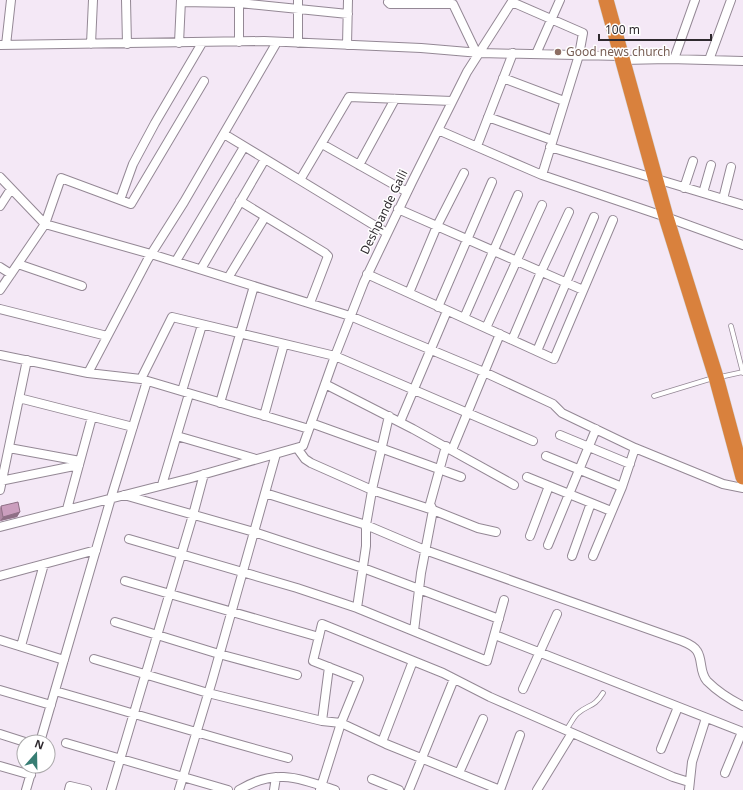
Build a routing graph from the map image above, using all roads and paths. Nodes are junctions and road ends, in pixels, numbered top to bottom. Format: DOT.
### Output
graph roads {
  1 [pos="11,0"];
  2 [pos="94,0"];
  3 [pos="126,0"];
  4 [pos="298,0"];
  5 [pos="348,0"];
  6 [pos="389,0"];
  7 [pos="560,0"];
  8 [pos="606,0"];
  9 [pos="695,0"];
  10 [pos="731,0"];
  11 [pos="181,1"];
  12 [pos="513,1"];
  13 [pos="454,2"];
  14 [pos="239,3"];
  15 [pos="297,10"];
  16 [pos="348,14"];
  17 [pos="551,19"];
  18 [pos="239,42"];
  19 [pos="277,42"];
  20 [pos="179,43"];
  21 [pos="202,43"];
  22 [pos="298,43"];
  23 [pos="91,44"];
  24 [pos="128,44"];
  25 [pos="3,45"];
  26 [pos="347,45"];
  27 [pos="478,52"];
  28 [pos="513,54"];
  29 [pos="536,54"];
  30 [pos="579,55"];
  31 [pos="622,58"];
  32 [pos="674,59"];
  33 [pos="709,60"];
  34 [pos="743,61"];
  35 [pos="503,78"];
  36 [pos="204,81"];
  37 [pos="396,99"];
  38 [pos="452,101"];
  39 [pos="564,101"];
  40 [pos="488,117"];
  41 [pos="438,130"];
  42 [pos="224,134"];
  43 [pos="322,144"];
  44 [pos="551,144"];
  45 [pos="477,146"];
  46 [pos="244,147"];
  47 [pos="265,159"];
  48 [pos="693,161"];
  49 [pos="359,165"];
  50 [pos="711,165"];
  51 [pos="731,167"];
  52 [pos="464,173"];
  53 [pos="542,174"];
  54 [pos="0,177"];
  55 [pos="300,180"];
  56 [pos="656,180"];
  57 [pos="492,182"];
  58 [pos="684,188"];
  59 [pos="11,189"];
  60 [pos="407,192"];
  61 [pos="703,193"];
  62 [pos="518,195"];
  63 [pos="723,199"];
  64 [pos="120,200"];
  65 [pos="240,201"];
  66 [pos="743,204"];
  67 [pos="542,205"];
  68 [pos="0,206"];
  69 [pos="398,209"];
  70 [pos="569,212"];
  71 [pos="265,217"];
  72 [pos="594,217"];
  73 [pos="666,217"];
  74 [pos="613,220"];
  75 [pos="45,224"];
  76 [pos="437,226"];
  77 [pos="387,233"];
  78 [pos="467,239"];
  79 [pos="743,245"];
  80 [pos="493,251"];
  81 [pos="151,254"];
  82 [pos="176,261"];
  83 [pos="516,261"];
  84 [pos="18,264"];
  85 [pos="0,267"];
  86 [pos="201,269"];
  87 [pos="541,272"];
  88 [pos="11,274"];
  89 [pos="367,274"];
  90 [pos="228,278"];
  91 [pos="566,283"];
  92 [pos="82,286"];
  93 [pos="254,286"];
  94 [pos="0,290"];
  95 [pos="583,290"];
  96 [pos="409,293"];
  97 [pos="310,303"];
  98 [pos="438,306"];
  99 [pos="0,309"];
  100 [pos="447,311"];
  101 [pos="350,316"];
  102 [pos="464,318"];
  103 [pos="202,325"];
  104 [pos="731,326"];
  105 [pos="486,328"];
  106 [pos="240,334"];
  107 [pos="500,334"];
  108 [pos="107,336"];
  109 [pos="512,340"];
  110 [pos="284,344"];
  111 [pos="430,349"];
  112 [pos="537,351"];
  113 [pos="0,355"];
  114 [pos="335,356"];
  115 [pos="26,360"];
  116 [pos="484,372"];
  117 [pos="743,372"];
  118 [pos="88,373"];
  119 [pos="716,377"];
  120 [pos="144,380"];
  121 [pos="325,384"];
  122 [pos="414,389"];
  123 [pos="185,392"];
  124 [pos="654,396"];
  125 [pos="19,398"];
  126 [pos="220,403"];
  127 [pos="468,412"];
  128 [pos="92,416"];
  129 [pos="264,416"];
  130 [pos="389,416"];
  131 [pos="400,422"];
  132 [pos="310,426"];
  133 [pos="133,427"];
  134 [pos="596,429"];
  135 [pos="560,435"];
  136 [pos="177,436"];
  137 [pos="532,441"];
  138 [pos="588,446"];
  139 [pos="300,447"];
  140 [pos="9,448"];
  141 [pos="381,448"];
  142 [pos="449,448"];
  143 [pos="635,448"];
  144 [pos="276,454"];
  145 [pos="546,456"];
  146 [pos="256,459"];
  147 [pos="79,463"];
  148 [pos="630,464"];
  149 [pos="439,469"];
  150 [pos="579,470"];
  151 [pos="204,474"];
  152 [pos="461,477"];
  153 [pos="528,477"];
  154 [pos="743,477"];
  155 [pos="1,481"];
  156 [pos="162,485"];
  157 [pos="514,485"];
  158 [pos="549,486"];
  159 [pos="622,487"];
  160 [pos="743,488"];
  161 [pos="0,490"];
  162 [pos="372,490"];
  163 [pos="265,493"];
  164 [pos="568,494"];
  165 [pos="123,495"];
  166 [pos="111,498"];
  167 [pos="591,503"];
  168 [pos="67,509"];
  169 [pos="433,510"];
  170 [pos="611,511"];
  171 [pos="193,515"];
  172 [pos="366,525"];
  173 [pos="0,527"];
  174 [pos="254,532"];
  175 [pos="496,532"];
  176 [pos="530,536"];
  177 [pos="129,540"];
  178 [pos="548,545"];
  179 [pos="96,550"];
  180 [pos="426,550"];
  181 [pos="181,555"];
  182 [pos="572,556"];
  183 [pos="593,556"];
  184 [pos="44,564"];
  185 [pos="363,568"];
  186 [pos="242,573"];
  187 [pos="0,576"];
  188 [pos="125,581"];
  189 [pos="419,589"];
  190 [pos="169,594"];
  191 [pos="504,600"];
  192 [pos="357,608"];
  193 [pos="232,611"];
  194 [pos="557,614"];
  195 [pos="499,619"];
  196 [pos="115,622"];
  197 [pos="414,631"];
  198 [pos="158,634"];
  199 [pos="495,635"];
  200 [pos="319,637"];
  201 [pos="0,640"];
  202 [pos="21,646"];
  203 [pos="539,653"];
  204 [pos="219,654"];
  205 [pos="94,659"];
  206 [pos="64,660"];
  207 [pos="413,661"];
  208 [pos="329,667"];
  209 [pos="145,674"];
  210 [pos="297,675"];
  211 [pos="454,679"];
  212 [pos="523,689"];
  213 [pos="0,690"];
  214 [pos="55,691"];
  215 [pos="208,693"];
  216 [pos="603,693"];
  217 [pos="51,706"];
  218 [pos="743,706"];
  219 [pos="678,707"];
  220 [pos="134,713"];
  221 [pos="706,718"];
  222 [pos="483,719"];
  223 [pos="322,721"];
  224 [pos="341,723"];
  225 [pos="569,732"];
  226 [pos="742,732"];
  227 [pos="196,733"];
  228 [pos="0,734"];
  229 [pos="42,734"];
  230 [pos="520,735"];
  231 [pos="16,739"];
  232 [pos="382,742"];
  233 [pos="66,743"];
  234 [pos="661,749"];
  235 [pos="120,758"];
  236 [pos="288,758"];
  237 [pos="422,758"];
  238 [pos="0,766"];
  239 [pos="460,773"];
  240 [pos="725,773"];
  241 [pos="31,775"];
  242 [pos="183,776"];
  243 [pos="276,777"];
  244 [pos="372,779"];
  245 [pos="689,786"];
  246 [pos="320,788"];
  247 [pos="26,790"];
  248 [pos="69,790"];
  249 [pos="87,790"];
  250 [pos="111,790"];
  251 [pos="178,790"];
  252 [pos="228,790"];
  253 [pos="239,790"];
  254 [pos="274,790"];
  255 [pos="335,790"];
  256 [pos="400,790"];
  257 [pos="409,790"];
  258 [pos="500,790"];
  259 [pos="537,790"];
  1 -- 25 [label="street"];
  2 -- 23 [label="street"];
  3 -- 24 [label="street"];
  4 -- 15 [label="street"];
  5 -- 16 [label="street"];
  6 -- 13 [label="street"];
  7 -- 17 [label="street"];
  8 -- 31 [label="highway"];
  9 -- 32 [label="street"];
  10 -- 33 [label="street"];
  11 -- 14 [label="street"];
  11 -- 20 [label="street"];
  12 -- 17 [label="street"];
  12 -- 27 [label="street, Deshpande Galli"];
  13 -- 27 [label="street"];
  14 -- 15 [label="street"];
  14 -- 18 [label="street"];
  15 -- 16 [label="street"];
  15 -- 22 [label="street"];
  16 -- 26 [label="street"];
  17 -- 29 [label="street"];
  17 -- 30 [label="street"];
  18 -- 19 [label="street"];
  18 -- 21 [label="street"];
  19 -- 22 [label="street"];
  19 -- 42 [label="street"];
  20 -- 21 [label="street"];
  20 -- 24 [label="street"];
  21 -- 64 [label="street"];
  22 -- 26 [label="street"];
  23 -- 24 [label="street"];
  23 -- 25 [label="street"];
  26 -- 27 [label="street"];
  27 -- 28 [label="street"];
  27 -- 38 [label="street, Deshpande Galli"];
  28 -- 29 [label="street"];
  28 -- 35 [label="street"];
  29 -- 30 [label="street"];
  30 -- 31 [label="street"];
  30 -- 39 [label="street"];
  31 -- 32 [label="street"];
  31 -- 56 [label="highway"];
  32 -- 33 [label="street"];
  33 -- 34 [label="street"];
  35 -- 39 [label="street"];
  35 -- 40 [label="street"];
  36 -- 64 [label="street"];
  37 -- 38 [label="street"];
  37 -- 43 [label="street"];
  37 -- 49 [label="street"];
  38 -- 41 [label="street, Deshpande Galli"];
  39 -- 44 [label="street"];
  40 -- 44 [label="street"];
  40 -- 45 [label="street"];
  41 -- 45 [label="street"];
  41 -- 60 [label="street, Deshpande Galli"];
  42 -- 46 [label="street"];
  42 -- 81 [label="street"];
  43 -- 49 [label="street"];
  43 -- 55 [label="street"];
  44 -- 53 [label="street"];
  44 -- 56 [label="street"];
  45 -- 53 [label="street"];
  46 -- 47 [label="street"];
  46 -- 82 [label="street"];
  47 -- 55 [label="street"];
  47 -- 65 [label="street"];
  48 -- 58 [label="street"];
  49 -- 60 [label="street"];
  50 -- 61 [label="street"];
  51 -- 63 [label="street"];
  52 -- 76 [label="street"];
  53 -- 73 [label="street"];
  54 -- 59 [label="street"];
  55 -- 77 [label="street"];
  56 -- 58 [label="street"];
  56 -- 73 [label="highway"];
  57 -- 78 [label="street"];
  58 -- 61 [label="street"];
  59 -- 68 [label="street"];
  59 -- 75 [label="street"];
  60 -- 69 [label="street, Deshpande Galli"];
  61 -- 63 [label="street"];
  62 -- 80 [label="street"];
  63 -- 66 [label="street"];
  64 -- 75 [label="street"];
  65 -- 71 [label="street"];
  65 -- 86 [label="street"];
  67 -- 83 [label="street"];
  69 -- 76 [label="street"];
  69 -- 77 [label="street, Deshpande Galli"];
  70 -- 87 [label="street"];
  71 -- 90 [label="street"];
  71 -- 97 [label="street"];
  72 -- 91 [label="street"];
  73 -- 79 [label="street"];
  73 -- 119 [label="highway"];
  74 -- 95 [label="street"];
  75 -- 81 [label="street"];
  75 -- 84 [label="street"];
  76 -- 78 [label="street"];
  76 -- 96 [label="street"];
  77 -- 89 [label="street, Deshpande Galli"];
  78 -- 80 [label="street"];
  78 -- 98 [label="street"];
  80 -- 83 [label="street"];
  80 -- 102 [label="street"];
  81 -- 82 [label="street"];
  81 -- 108 [label="street"];
  82 -- 86 [label="street"];
  83 -- 87 [label="street"];
  83 -- 105 [label="street"];
  84 -- 88 [label="street"];
  84 -- 92 [label="street"];
  85 -- 88 [label="street"];
  86 -- 90 [label="street"];
  87 -- 91 [label="street"];
  87 -- 109 [label="street"];
  88 -- 94 [label="street"];
  89 -- 96 [label="street"];
  89 -- 101 [label="street, Deshpande Galli"];
  90 -- 93 [label="street"];
  91 -- 95 [label="street"];
  91 -- 112 [label="street"];
  93 -- 97 [label="street"];
  93 -- 106 [label="street"];
  95 -- 112 [label="street"];
  96 -- 98 [label="street"];
  97 -- 101 [label="street"];
  98 -- 100 [label="street"];
  99 -- 108 [label="street"];
  100 -- 102 [label="street"];
  100 -- 111 [label="street"];
  101 -- 111 [label="street"];
  101 -- 114 [label="street, Deshpande Galli"];
  102 -- 105 [label="street"];
  103 -- 106 [label="street"];
  103 -- 120 [label="street"];
  103 -- 123 [label="street"];
  104 -- 117 [label="lane"];
  105 -- 107 [label="street"];
  106 -- 110 [label="street"];
  106 -- 126 [label="street"];
  107 -- 109 [label="street"];
  107 -- 116 [label="street"];
  108 -- 118 [label="street"];
  109 -- 112 [label="street"];
  110 -- 114 [label="street"];
  110 -- 129 [label="street"];
  111 -- 116 [label="street"];
  111 -- 122 [label="street"];
  113 -- 115 [label="street"];
  114 -- 121 [label="street, Deshpande Galli"];
  114 -- 122 [label="street"];
  115 -- 118 [label="street"];
  115 -- 125 [label="street"];
  116 -- 127 [label="street"];
  116 -- 134 [label="street"];
  117 -- 119 [label="lane"];
  118 -- 120 [label="street"];
  119 -- 124 [label="lane"];
  119 -- 154 [label="highway"];
  120 -- 123 [label="street"];
  120 -- 133 [label="street"];
  121 -- 130 [label="street"];
  121 -- 132 [label="street, Deshpande Galli"];
  122 -- 127 [label="street"];
  122 -- 131 [label="street"];
  123 -- 126 [label="street"];
  123 -- 136 [label="street"];
  125 -- 128 [label="street"];
  125 -- 140 [label="street"];
  126 -- 129 [label="street"];
  127 -- 137 [label="street"];
  127 -- 142 [label="street"];
  128 -- 133 [label="street"];
  128 -- 147 [label="street"];
  129 -- 132 [label="street"];
  130 -- 131 [label="street"];
  130 -- 141 [label="street"];
  131 -- 142 [label="street"];
  132 -- 139 [label="street, Deshpande Galli"];
  132 -- 141 [label="street"];
  133 -- 166 [label="street"];
  134 -- 138 [label="street"];
  134 -- 143 [label="street"];
  135 -- 138 [label="street"];
  136 -- 146 [label="street"];
  136 -- 156 [label="street"];
  138 -- 148 [label="street"];
  138 -- 150 [label="street"];
  139 -- 144 [label="street"];
  139 -- 162 [label="street"];
  140 -- 147 [label="street"];
  140 -- 155 [label="street"];
  141 -- 149 [label="street"];
  141 -- 162 [label="street"];
  142 -- 149 [label="street"];
  142 -- 157 [label="street"];
  143 -- 148 [label="street"];
  143 -- 160 [label="street"];
  144 -- 146 [label="street"];
  144 -- 163 [label="street"];
  145 -- 150 [label="street"];
  146 -- 151 [label="street"];
  147 -- 155 [label="street"];
  147 -- 168 [label="street"];
  148 -- 159 [label="street"];
  149 -- 152 [label="street"];
  149 -- 169 [label="street"];
  150 -- 159 [label="street"];
  150 -- 164 [label="street"];
  151 -- 156 [label="street"];
  151 -- 171 [label="street"];
  153 -- 158 [label="street"];
  155 -- 161 [label="street"];
  156 -- 165 [label="street"];
  158 -- 164 [label="street"];
  158 -- 176 [label="street"];
  159 -- 170 [label="street"];
  162 -- 169 [label="street"];
  162 -- 172 [label="street"];
  163 -- 172 [label="street"];
  163 -- 174 [label="street"];
  164 -- 167 [label="street"];
  164 -- 178 [label="street"];
  165 -- 166 [label="street"];
  165 -- 171 [label="street"];
  166 -- 168 [label="street"];
  166 -- 179 [label="street"];
  167 -- 170 [label="street"];
  167 -- 182 [label="street"];
  168 -- 173 [label="street"];
  169 -- 175 [label="street"];
  169 -- 180 [label="street"];
  170 -- 183 [label="street"];
  171 -- 174 [label="street"];
  171 -- 181 [label="street"];
  172 -- 180 [label="street"];
  172 -- 185 [label="street"];
  174 -- 185 [label="street"];
  174 -- 186 [label="street"];
  177 -- 181 [label="street"];
  179 -- 184 [label="street"];
  179 -- 206 [label="street"];
  180 -- 189 [label="street"];
  180 -- 218 [label="street"];
  181 -- 186 [label="street"];
  181 -- 190 [label="street"];
  184 -- 187 [label="street"];
  184 -- 202 [label="street"];
  185 -- 189 [label="street"];
  185 -- 192 [label="street"];
  186 -- 192 [label="street"];
  186 -- 193 [label="street"];
  188 -- 190 [label="street"];
  189 -- 195 [label="street"];
  189 -- 197 [label="street"];
  190 -- 193 [label="street"];
  190 -- 198 [label="street"];
  191 -- 195 [label="street"];
  192 -- 197 [label="street"];
  193 -- 200 [label="street"];
  193 -- 204 [label="street"];
  194 -- 203 [label="street"];
  195 -- 199 [label="street"];
  196 -- 198 [label="street"];
  197 -- 199 [label="street"];
  198 -- 204 [label="street"];
  198 -- 209 [label="street"];
  199 -- 203 [label="street"];
  200 -- 207 [label="street"];
  200 -- 208 [label="street"];
  201 -- 202 [label="street"];
  202 -- 206 [label="street"];
  203 -- 212 [label="street"];
  203 -- 219 [label="street"];
  204 -- 210 [label="street"];
  204 -- 215 [label="street"];
  205 -- 209 [label="street"];
  206 -- 214 [label="street"];
  207 -- 211 [label="street"];
  207 -- 232 [label="street"];
  208 -- 223 [label="street"];
  208 -- 224 [label="street"];
  209 -- 215 [label="street"];
  209 -- 220 [label="street"];
  211 -- 225 [label="street"];
  211 -- 237 [label="street"];
  213 -- 217 [label="street"];
  214 -- 217 [label="street"];
  214 -- 220 [label="street"];
  215 -- 223 [label="street"];
  215 -- 227 [label="street"];
  216 -- 225 [label="lane"];
  217 -- 229 [label="street"];
  219 -- 221 [label="street"];
  219 -- 234 [label="street"];
  220 -- 227 [label="street"];
  220 -- 235 [label="street"];
  221 -- 226 [label="street"];
  221 -- 245 [label="street"];
  222 -- 239 [label="street"];
  223 -- 224 [label="street"];
  224 -- 232 [label="street"];
  224 -- 246 [label="street"];
  225 -- 245 [label="street"];
  225 -- 259 [label="street"];
  226 -- 240 [label="street"];
  227 -- 236 [label="street"];
  227 -- 242 [label="street"];
  228 -- 231 [label="street"];
  230 -- 258 [label="street"];
  232 -- 237 [label="street"];
  233 -- 235 [label="street"];
  235 -- 242 [label="street"];
  235 -- 250 [label="street"];
  237 -- 239 [label="street"];
  237 -- 257 [label="street"];
  238 -- 241 [label="street"];
  239 -- 258 [label="street"];
  241 -- 247 [label="street"];
  242 -- 251 [label="street"];
  242 -- 252 [label="street"];
  243 -- 246 [label="street"];
  243 -- 253 [label="street"];
  243 -- 254 [label="street"];
  244 -- 256 [label="street"];
  246 -- 255 [label="street"];
  248 -- 249 [label="street"];
}
